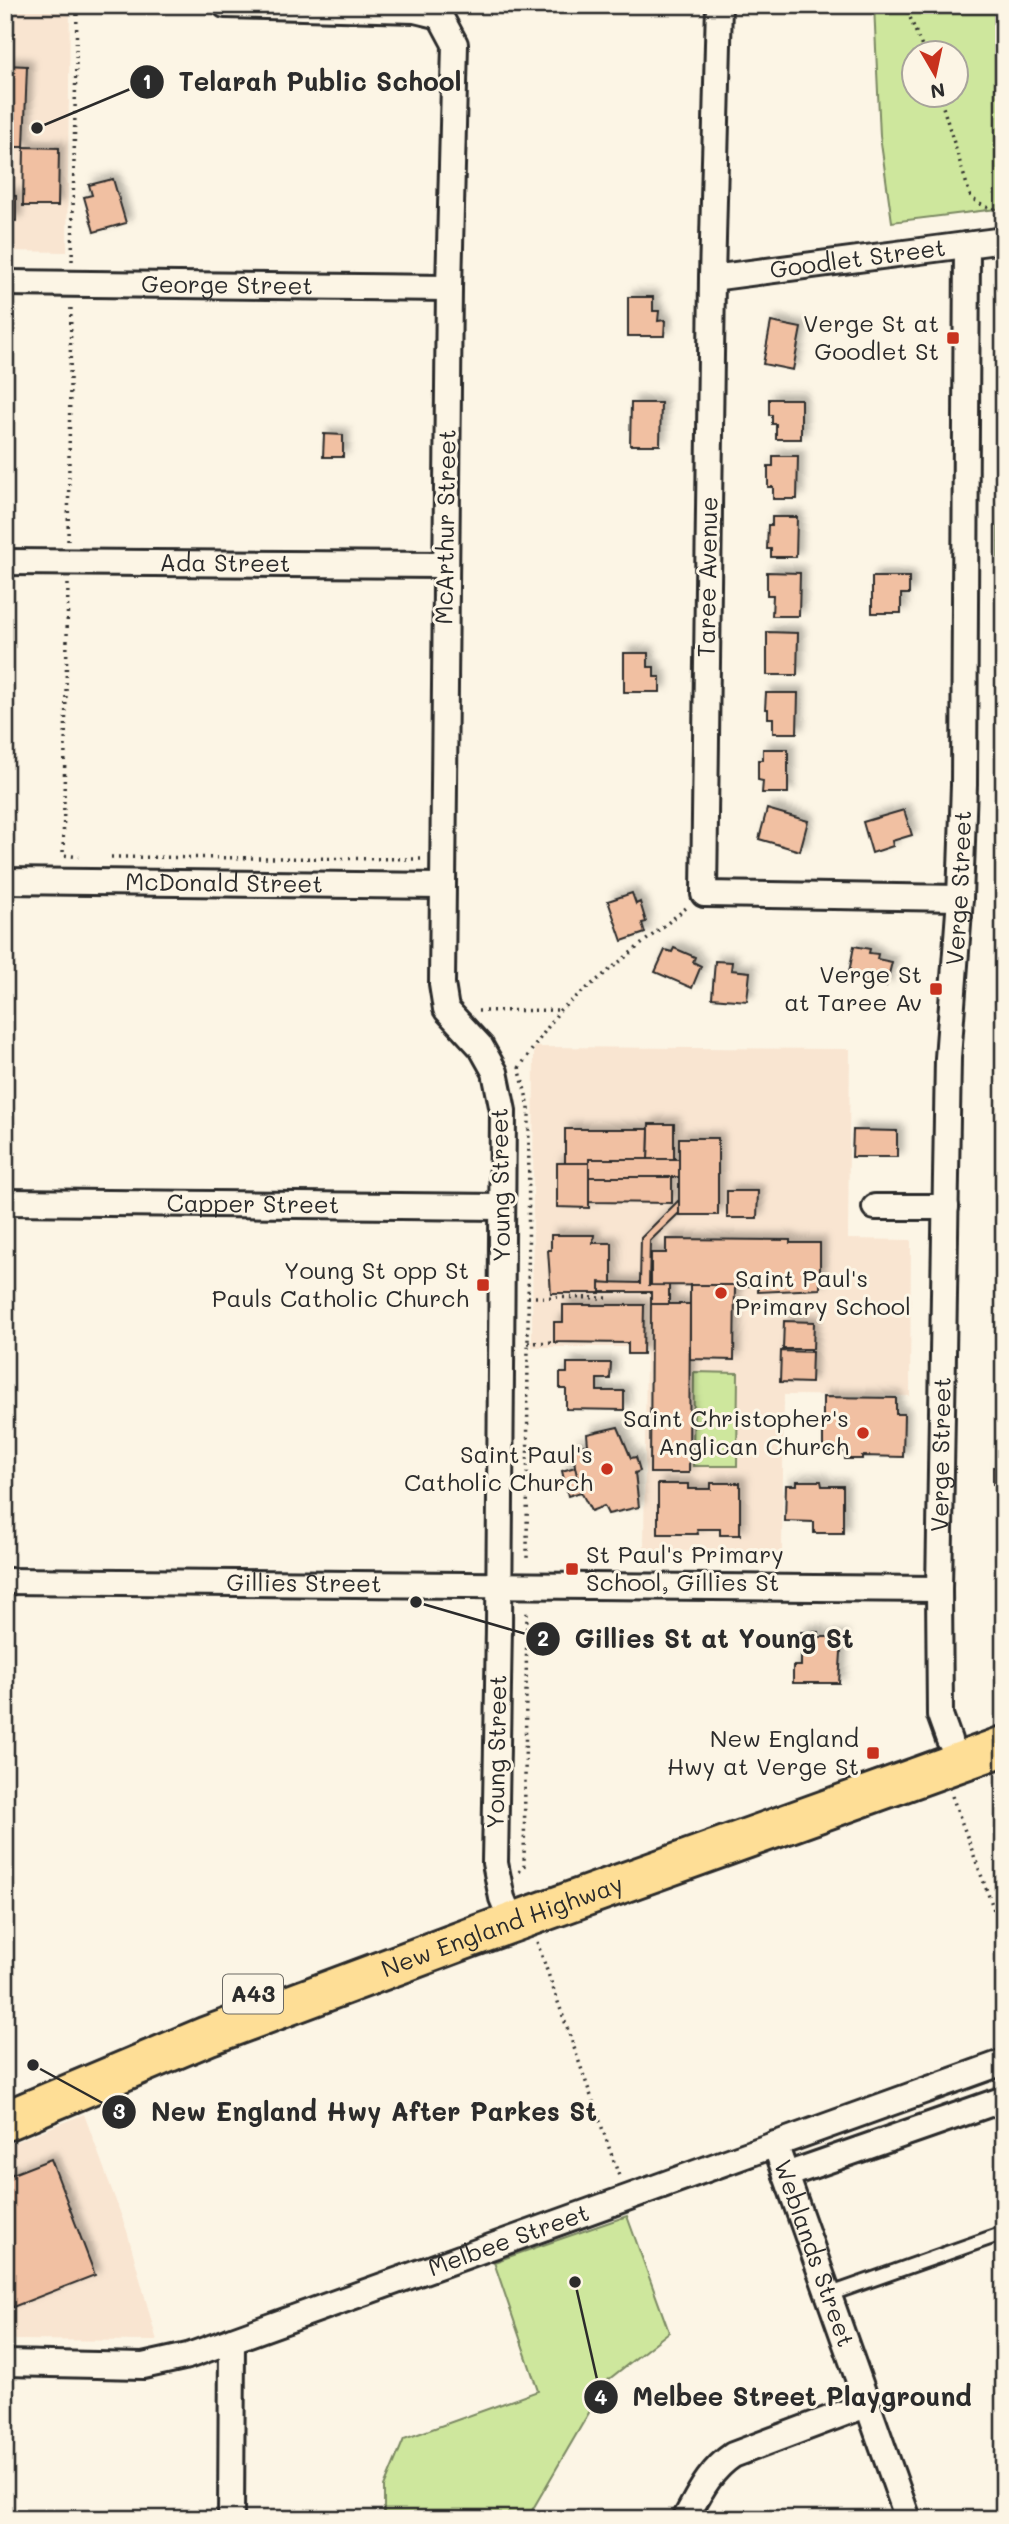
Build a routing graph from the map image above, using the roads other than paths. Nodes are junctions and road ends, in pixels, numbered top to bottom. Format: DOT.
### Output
graph roads {
  1 [pos="225,5"];
  2 [pos="719,5"];
  3 [pos="1004,240"];
  4 [pos="967,245"];
  5 [pos="712,278"];
  6 [pos="5,284"];
  7 [pos="449,288"];
  8 [pos="5,562"];
  9 [pos="445,565"];
  10 [pos="5,881"];
  11 [pos="442,886"];
  12 [pos="960,898"];
  13 [pos="446,1009"];
  14 [pos="5,1202"];
  15 [pos="502,1207"];
  16 [pos="875,1207"];
  17 [pos="946,1208"];
  18 [pos="5,1581"];
  19 [pos="499,1584"];
  20 [pos="939,1589"];
  21 [pos="1004,1721"];
  22 [pos="949,1740"];
  23 [pos="1004,1746"];
  24 [pos="516,1919"];
  25 [pos="1004,2062"];
  26 [pos="5,2092"];
  27 [pos="1004,2099"];
  28 [pos="5,2121"];
  29 [pos="775,2144"];
  30 [pos="786,2175"];
  31 [pos="1004,2233"];
  32 [pos="828,2295"];
  33 [pos="232,2340"];
  34 [pos="5,2363"];
  35 [pos="866,2405"];
  36 [pos="231,2519"];
  37 [pos="685,2519"];
  38 [pos="908,2519"];
  1 -- 7 [label="street, McArthur Street"];
  2 -- 5 [label="street, Taree Avenue"];
  3 -- 4 [label="street, Goodlet Street"];
  4 -- 5 [label="street, Goodlet Street"];
  4 -- 12 [label="street, Verge Street"];
  5 -- 12 [label="street, Taree Avenue"];
  6 -- 7 [label="street, George Street"];
  7 -- 9 [label="street, McArthur Street"];
  8 -- 9 [label="street, Ada Street"];
  9 -- 11 [label="street, McArthur Street"];
  10 -- 11 [label="street, McDonald Street"];
  11 -- 13 [label="street, McArthur Street"];
  12 -- 17 [label="street, Verge Street"];
  13 -- 15 [label="street, Young Street"];
  14 -- 15 [label="street, Capper Street"];
  15 -- 19 [label="street, Young Street"];
  16 -- 17 [label="street"];
  17 -- 20 [label="street, Verge Street"];
  18 -- 19 [label="street, Gillies Street"];
  19 -- 20 [label="street, Gillies Street"];
  19 -- 24 [label="street, Young Street"];
  20 -- 22 [label="street, Verge Street"];
  21 -- 22 [label="highway, New England Highway / A43"];
  22 -- 24 [label="highway, New England Highway / A43"];
  23 -- 24 [label="highway, New England Highway / A43"];
  24 -- 26 [label="highway, New England Highway / A43"];
  24 -- 28 [label="highway, New England Highway / A43"];
  25 -- 29 [label="street, Melbee Street"];
  27 -- 30 [label="street"];
  29 -- 30 [label="street, Weblands Street"];
  29 -- 33 [label="street, Melbee Street"];
  30 -- 32 [label="street, Weblands Street"];
  31 -- 32 [label="lane"];
  32 -- 35 [label="street, Weblands Street"];
  33 -- 34 [label="street, Melbee Street"];
  33 -- 36 [label="street"];
  35 -- 37 [label="street"];
  35 -- 38 [label="street, Weblands Street"];
}
